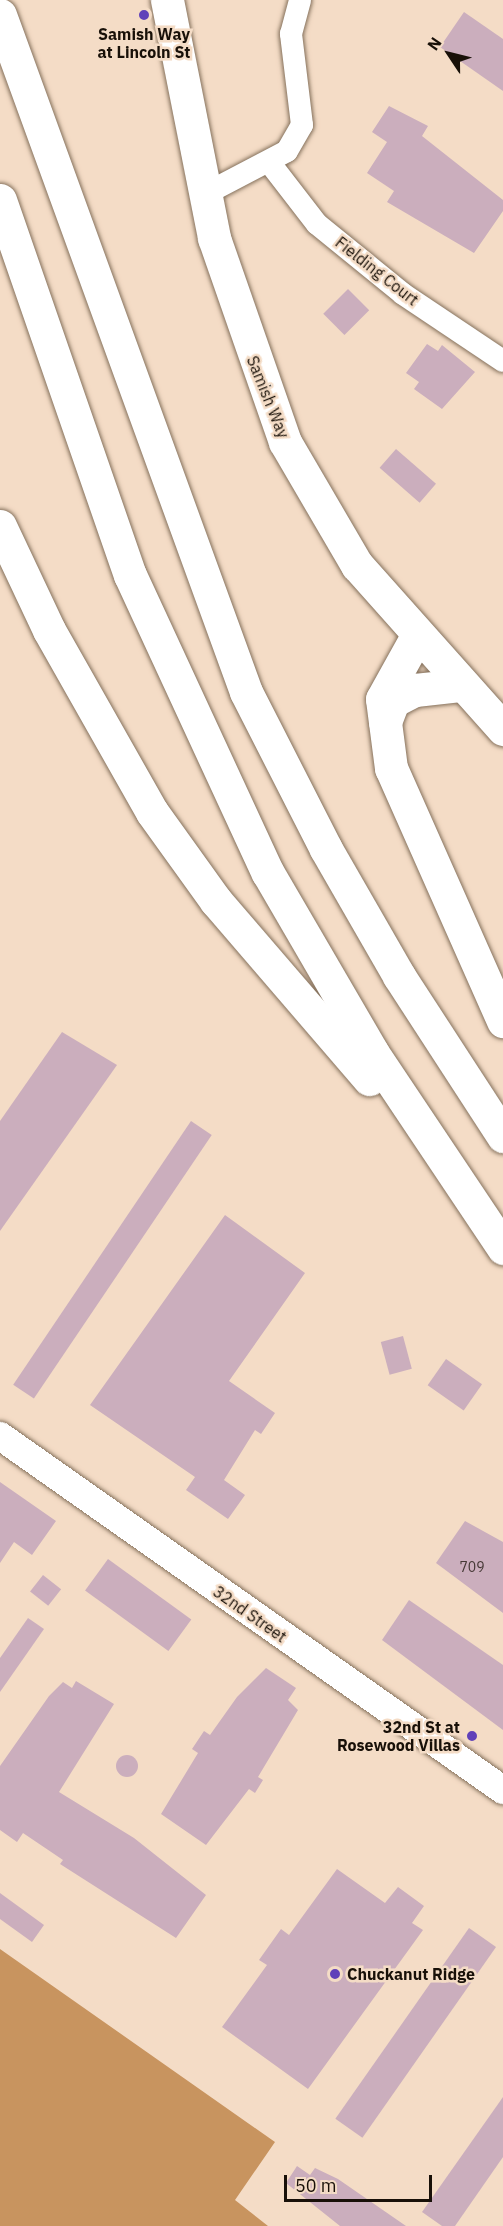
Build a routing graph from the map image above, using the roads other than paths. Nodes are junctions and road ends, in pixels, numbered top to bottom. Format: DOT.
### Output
graph roads {
  1 [pos="167,0"];
  2 [pos="300,0"];
  3 [pos="0,15"];
  4 [pos="269,162"];
  5 [pos="207,193"];
  6 [pos="0,200"];
  7 [pos="503,361"];
  8 [pos="0,526"];
  9 [pos="417,636"];
  10 [pos="460,686"];
  11 [pos="385,722"];
  12 [pos="503,729"];
  13 [pos="503,1021"];
  14 [pos="503,1136"];
  15 [pos="482,1219"];
  16 [pos="503,1248"];
  17 [pos="0,1436"];
  18 [pos="503,1789"];
  1 -- 5 [label="main road, Samish Way"];
  2 -- 4 [label="street"];
  3 -- 14 [label="main road"];
  4 -- 5 [label="street"];
  4 -- 7 [label="street, Fielding Court"];
  5 -- 9 [label="main road, Samish Way"];
  6 -- 15 [label="main road"];
  8 -- 15 [label="main road"];
  9 -- 10 [label="main road, Samish Way"];
  9 -- 11 [label="main road"];
  10 -- 11 [label="main road"];
  10 -- 12 [label="main road, Samish Way"];
  11 -- 13 [label="main road"];
  15 -- 16 [label="main road"];
  17 -- 18 [label="street, 32nd Street"];
}
